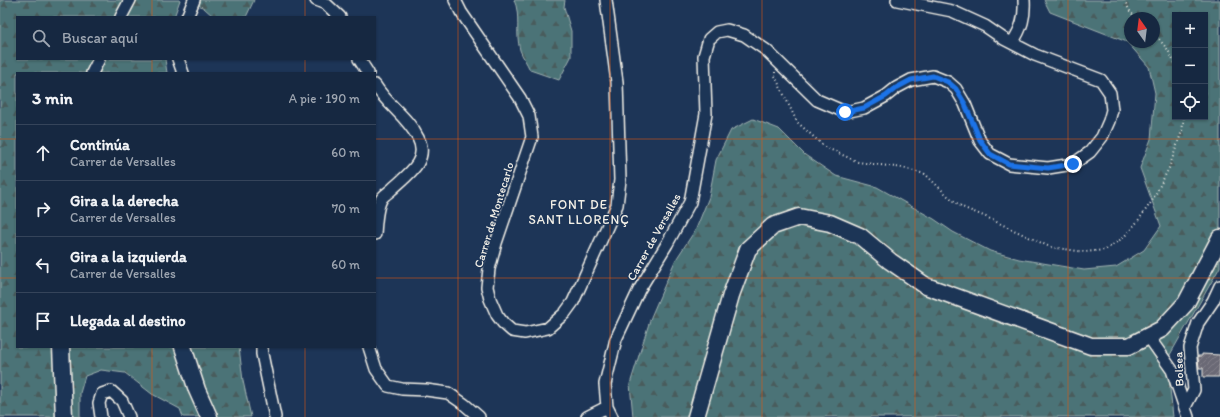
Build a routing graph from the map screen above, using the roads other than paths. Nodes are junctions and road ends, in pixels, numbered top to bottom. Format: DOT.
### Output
graph roads {
  1 [pos="130,0"];
  2 [pos="194,0"];
  3 [pos="316,0"];
  4 [pos="455,0"];
  5 [pos="606,0"];
  6 [pos="896,0"];
  7 [pos="1024,0"];
  8 [pos="122,16"];
  9 [pos="187,16"];
  10 [pos="339,16"];
  11 [pos="1012,43"];
  12 [pos="98,60"];
  13 [pos="178,60"];
  14 [pos="360,60"];
  15 [pos="92,72"];
  16 [pos="183,72"];
  17 [pos="367,72"];
  18 [pos="376,86"];
  19 [pos="376,224"];
  20 [pos="1220,238"];
  21 [pos="1220,286"];
  22 [pos="1148,336"];
  23 [pos="61,348"];
  24 [pos="183,348"];
  25 [pos="262,348"];
  26 [pos="369,348"];
  27 [pos="607,407"];
  28 [pos="1186,412"];
  29 [pos="64,417"];
  30 [pos="101,417"];
  31 [pos="129,417"];
  32 [pos="209,417"];
  33 [pos="275,417"];
  34 [pos="479,417"];
  35 [pos="587,417"];
  36 [pos="612,417"];
  37 [pos="696,417"];
  1 -- 8 [label="street"];
  2 -- 9 [label="street"];
  3 -- 10 [label="street"];
  4 -- 5 [label="street, Carrer de Montecarlo"];
  6 -- 11 [label="street"];
  7 -- 11 [label="street"];
  11 -- 27 [label="street, Carrer de Versalles"];
  12 -- 15 [label="street"];
  13 -- 16 [label="street"];
  14 -- 17 [label="street"];
  18 -- 19 [label="street"];
  20 -- 22 [label="main road"];
  21 -- 28 [label="street, Bolsea"];
  22 -- 28 [label="street"];
  22 -- 37 [label="main road"];
  23 -- 29 [label="main road"];
  24 -- 32 [label="main road"];
  25 -- 33 [label="street"];
  26 -- 34 [label="street"];
  27 -- 35 [label="street"];
  27 -- 36 [label="street"];
  30 -- 31 [label="street"];
}
